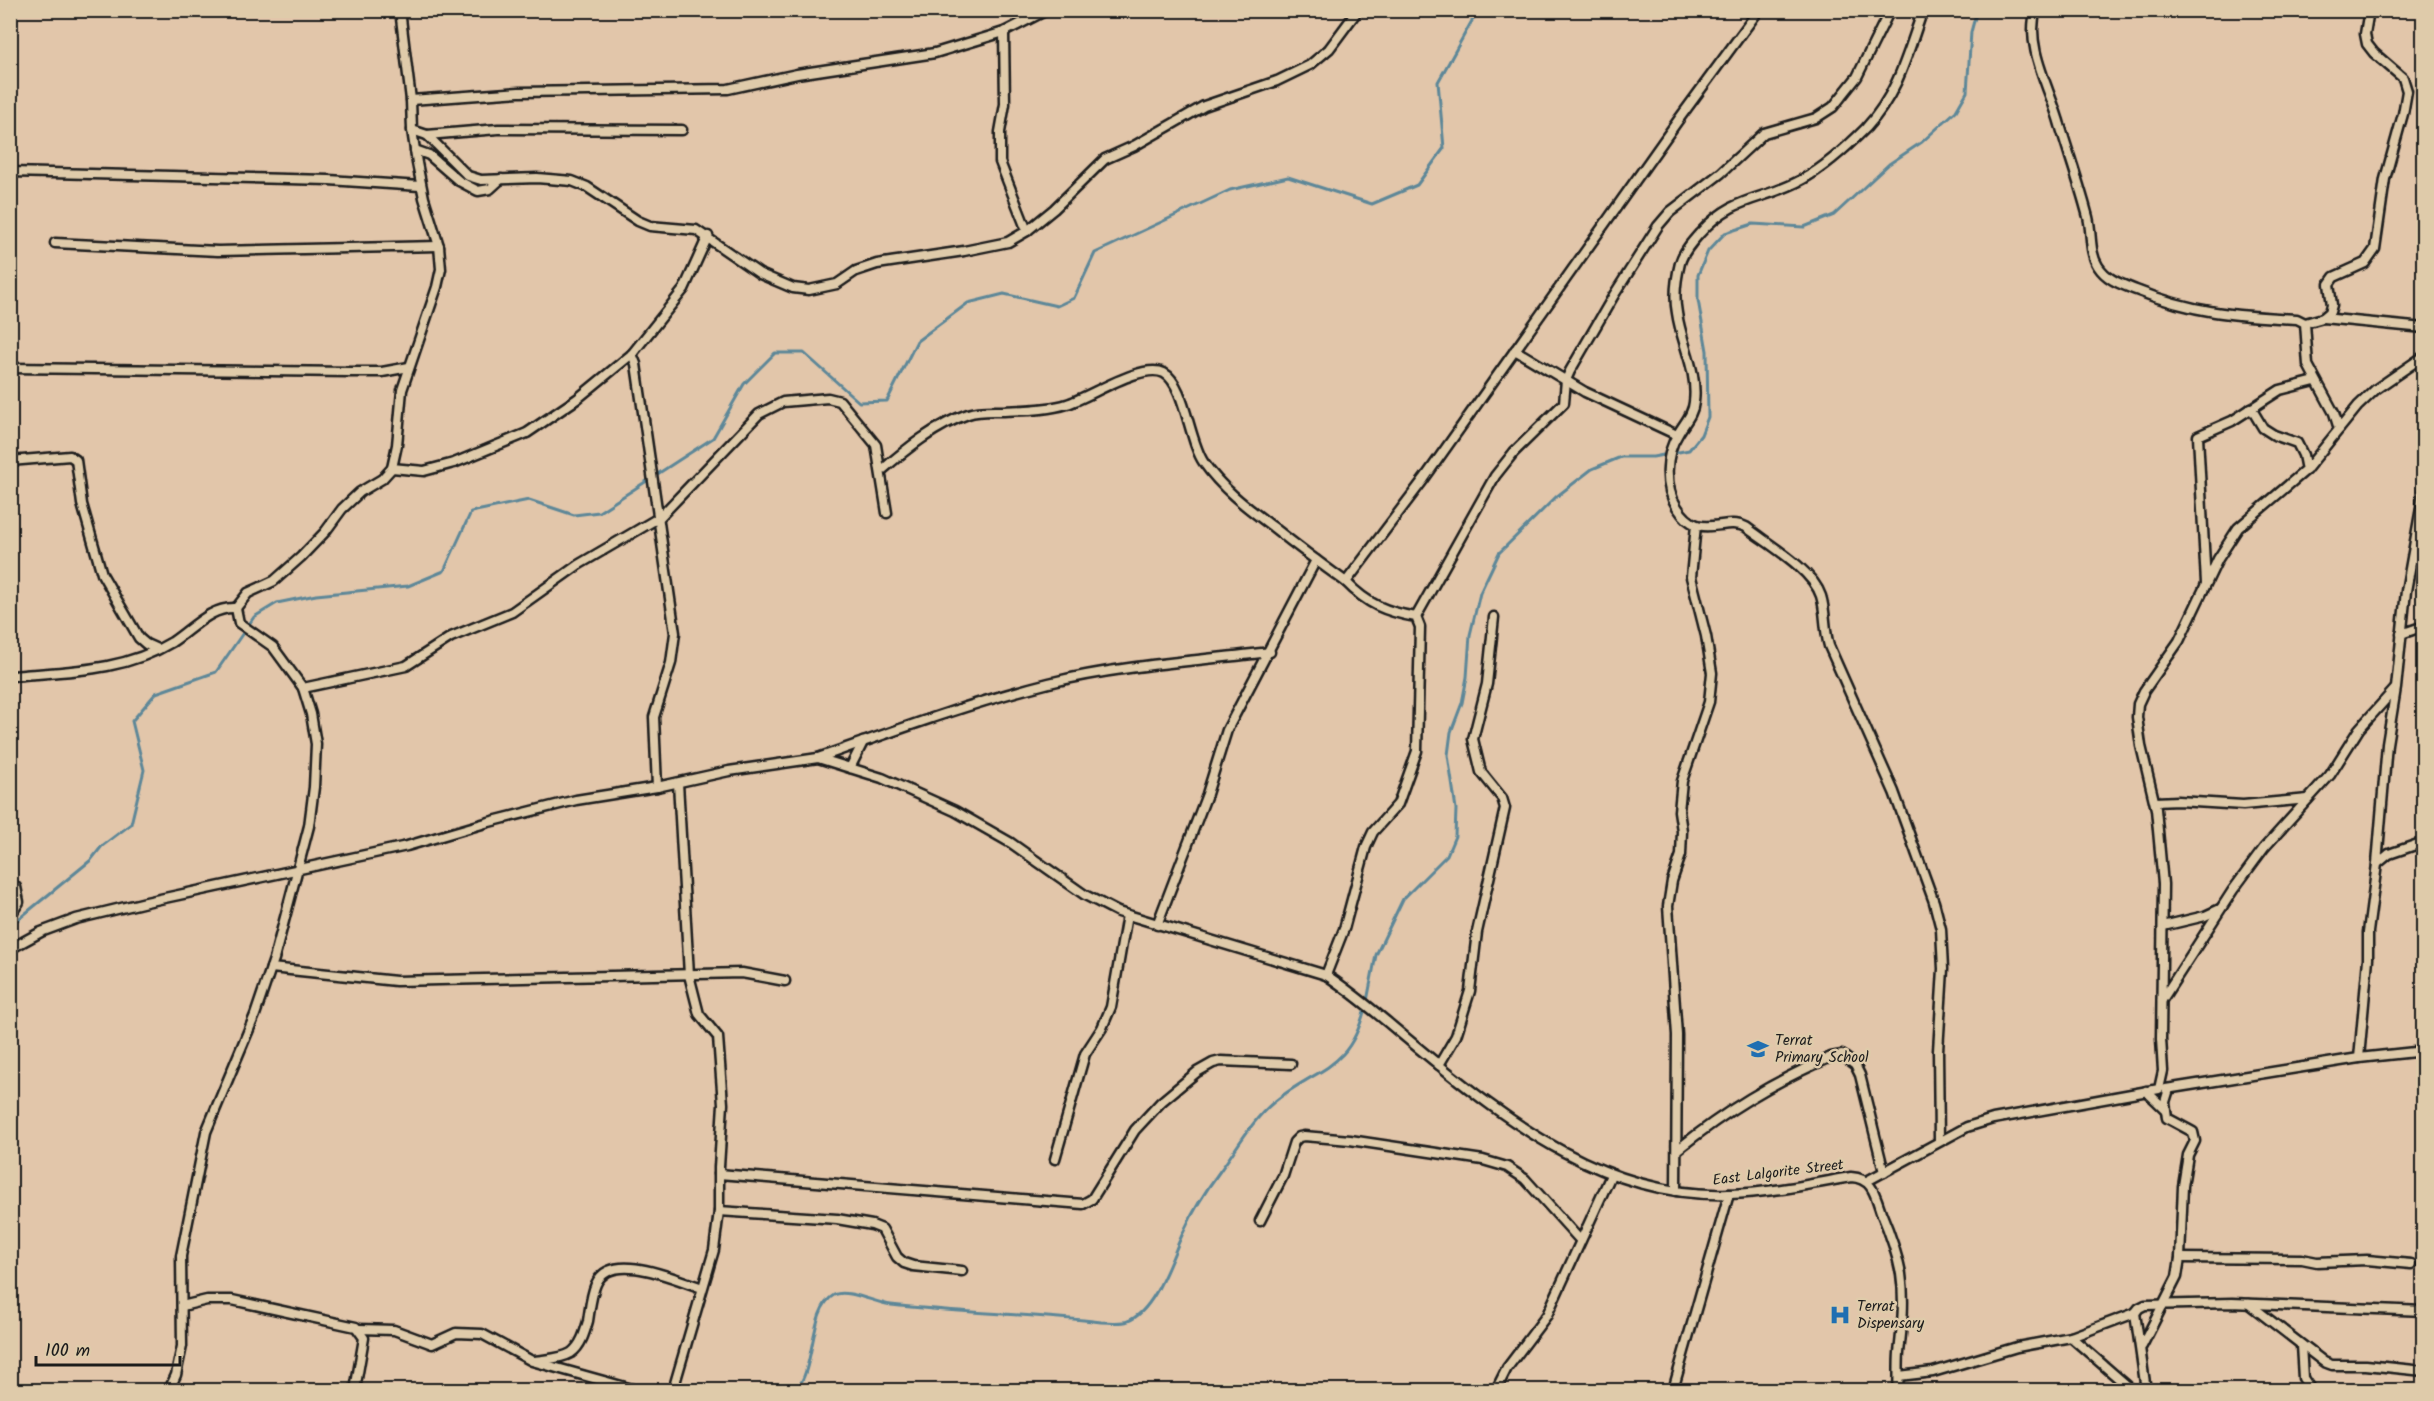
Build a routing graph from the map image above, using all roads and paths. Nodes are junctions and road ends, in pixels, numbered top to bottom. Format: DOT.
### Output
graph roads {
  1 [pos="400,10"];
  2 [pos="1047,10"];
  3 [pos="1358,10"];
  4 [pos="1759,10"];
  5 [pos="1890,10"];
  6 [pos="1923,10"];
  7 [pos="2036,10"];
  8 [pos="2369,10"];
  9 [pos="1004,32"];
  10 [pos="411,100"];
  11 [pos="412,129"];
  12 [pos="682,130"];
  13 [pos="427,135"];
  14 [pos="415,150"];
  15 [pos="10,172"];
  16 [pos="501,179"];
  17 [pos="420,186"];
  18 [pos="1027,231"];
  19 [pos="708,236"];
  20 [pos="56,243"];
  21 [pos="439,246"];
  22 [pos="2323,318"];
  23 [pos="2305,323"];
  24 [pos="2424,328"];
  25 [pos="1515,350"];
  26 [pos="632,354"];
  27 [pos="2424,356"];
  28 [pos="409,367"];
  29 [pos="10,368"];
  30 [pos="1566,380"];
  31 [pos="2315,381"];
  32 [pos="2251,408"];
  33 [pos="2339,429"];
  34 [pos="1677,435"];
  35 [pos="10,460"];
  36 [pos="392,468"];
  37 [pos="2306,470"];
  38 [pos="881,471"];
  39 [pos="2424,480"];
  40 [pos="887,513"];
  41 [pos="660,517"];
  42 [pos="1696,525"];
  43 [pos="1316,560"];
  44 [pos="1346,582"];
  45 [pos="2206,586"];
  46 [pos="236,609"];
  47 [pos="1416,617"];
  48 [pos="1494,617"];
  49 [pos="2424,626"];
  50 [pos="2401,634"];
  51 [pos="158,649"];
  52 [pos="1270,652"];
  53 [pos="10,676"];
  54 [pos="303,688"];
  55 [pos="2396,688"];
  56 [pos="863,742"];
  57 [pos="818,758"];
  58 [pos="850,768"];
  59 [pos="678,783"];
  60 [pos="657,787"];
  61 [pos="2308,799"];
  62 [pos="2155,802"];
  63 [pos="2424,842"];
  64 [pos="2377,864"];
  65 [pos="298,869"];
  66 [pos="10,882"];
  67 [pos="2220,909"];
  68 [pos="1127,915"];
  69 [pos="10,916"];
  70 [pos="1157,925"];
  71 [pos="2163,926"];
  72 [pos="10,949"];
  73 [pos="271,968"];
  74 [pos="689,975"];
  75 [pos="1326,975"];
  76 [pos="785,981"];
  77 [pos="2162,1000"];
  78 [pos="2424,1051"];
  79 [pos="2359,1058"];
  80 [pos="1291,1064"];
  81 [pos="1438,1065"];
  82 [pos="2164,1089"];
  83 [pos="2146,1091"];
  84 [pos="2165,1110"];
  85 [pos="1938,1141"];
  86 [pos="1677,1150"];
  87 [pos="1055,1159"];
  88 [pos="1884,1172"];
  89 [pos="718,1174"];
  90 [pos="1611,1175"];
  91 [pos="1867,1181"];
  92 [pos="1676,1191"];
  93 [pos="1729,1194"];
  94 [pos="719,1211"];
  95 [pos="1260,1221"];
  96 [pos="1581,1240"];
  97 [pos="2180,1258"];
  98 [pos="2411,1264"];
  99 [pos="963,1271"];
  100 [pos="702,1288"];
  101 [pos="2164,1304"];
  102 [pos="2249,1304"];
  103 [pos="182,1306"];
  104 [pos="2424,1311"];
  105 [pos="2135,1313"];
  106 [pos="359,1329"];
  107 [pos="2071,1337"];
  108 [pos="2301,1345"];
  109 [pos="2142,1346"];
  110 [pos="532,1361"];
  111 [pos="2324,1362"];
  112 [pos="2303,1367"];
  113 [pos="2424,1371"];
  114 [pos="1899,1376"];
  115 [pos="169,1390"];
  116 [pos="356,1390"];
  117 [pos="636,1390"];
  118 [pos="673,1390"];
  119 [pos="1496,1390"];
  120 [pos="1673,1390"];
  121 [pos="1898,1390"];
  122 [pos="2132,1390"];
  123 [pos="2146,1390"];
  124 [pos="2311,1390"];
  1 -- 10 [label="street"];
  2 -- 9 [label="street"];
  3 -- 18 [label="street"];
  4 -- 25 [label="street"];
  5 -- 30 [label="street"];
  6 -- 34 [label="street"];
  7 -- 23 [label="street"];
  8 -- 22 [label="street"];
  9 -- 10 [label="street"];
  9 -- 18 [label="street"];
  10 -- 11 [label="street"];
  11 -- 13 [label="street"];
  11 -- 14 [label="street"];
  12 -- 13 [label="street"];
  13 -- 16 [label="street"];
  14 -- 16 [label="street"];
  14 -- 17 [label="street"];
  15 -- 17 [label="street"];
  16 -- 19 [label="street"];
  17 -- 21 [label="street"];
  18 -- 19 [label="street"];
  19 -- 26 [label="street"];
  20 -- 21 [label="street"];
  21 -- 28 [label="street"];
  22 -- 23 [label="street"];
  22 -- 24 [label="street"];
  23 -- 31 [label="street"];
  25 -- 30 [label="street"];
  25 -- 44 [label="street"];
  26 -- 36 [label="street"];
  26 -- 41 [label="street"];
  27 -- 33 [label="street"];
  28 -- 29 [label="street"];
  28 -- 36 [label="street"];
  30 -- 34 [label="street"];
  30 -- 47 [label="street"];
  31 -- 32 [label="street"];
  31 -- 33 [label="street"];
  32 -- 37 [label="street"];
  32 -- 45 [label="street"];
  33 -- 37 [label="street"];
  34 -- 42 [label="street"];
  35 -- 51 [label="street"];
  36 -- 46 [label="street"];
  37 -- 45 [label="street"];
  38 -- 40 [label="street"];
  38 -- 41 [label="street"];
  38 -- 43 [label="street"];
  39 -- 50 [label="street"];
  41 -- 54 [label="street"];
  41 -- 60 [label="street"];
  42 -- 85 [label="street"];
  42 -- 86 [label="street"];
  43 -- 44 [label="street"];
  43 -- 52 [label="street"];
  44 -- 47 [label="street"];
  45 -- 62 [label="street"];
  46 -- 51 [label="street"];
  46 -- 54 [label="street"];
  47 -- 75 [label="street"];
  48 -- 81 [label="street"];
  49 -- 50 [label="street"];
  50 -- 55 [label="street"];
  51 -- 53 [label="street"];
  52 -- 56 [label="street"];
  52 -- 70 [label="street"];
  54 -- 65 [label="street"];
  55 -- 61 [label="street"];
  55 -- 64 [label="street"];
  56 -- 57 [label="street"];
  56 -- 58 [label="street"];
  57 -- 58 [label="street, East Lalgorite Street"];
  57 -- 59 [label="street"];
  58 -- 68 [label="street, East Lalgorite Street"];
  59 -- 60 [label="street"];
  59 -- 74 [label="street"];
  60 -- 65 [label="street"];
  61 -- 62 [label="street"];
  61 -- 67 [label="street"];
  62 -- 71 [label="street"];
  63 -- 64 [label="street"];
  64 -- 79 [label="street"];
  65 -- 72 [label="street"];
  65 -- 73 [label="street"];
  66 -- 69 [label="street"];
  67 -- 71 [label="street"];
  67 -- 77 [label="street"];
  68 -- 70 [label="street, East Lalgorite Street"];
  68 -- 87 [label="street"];
  70 -- 75 [label="street, East Lalgorite Street"];
  71 -- 77 [label="street"];
  73 -- 74 [label="street"];
  73 -- 103 [label="street"];
  74 -- 76 [label="street"];
  74 -- 89 [label="street"];
  75 -- 81 [label="street, East Lalgorite Street"];
  77 -- 82 [label="street"];
  78 -- 79 [label="street"];
  79 -- 82 [label="street"];
  80 -- 89 [label="street"];
  81 -- 90 [label="street, East Lalgorite Street"];
  82 -- 83 [label="street"];
  82 -- 84 [label="street"];
  83 -- 84 [label="street"];
  83 -- 85 [label="street"];
  84 -- 97 [label="street"];
  85 -- 88 [label="street"];
  86 -- 88 [label="street"];
  86 -- 92 [label="street"];
  88 -- 91 [label="street"];
  89 -- 94 [label="street"];
  90 -- 92 [label="street, East Lalgorite Street"];
  90 -- 96 [label="street"];
  91 -- 93 [label="street, East Lalgorite Street"];
  91 -- 114 [label="street"];
  92 -- 93 [label="street, East Lalgorite Street"];
  93 -- 120 [label="street"];
  94 -- 99 [label="street"];
  94 -- 100 [label="street"];
  95 -- 96 [label="street"];
  96 -- 119 [label="street"];
  97 -- 98 [label="street"];
  97 -- 101 [label="street"];
  100 -- 110 [label="street"];
  100 -- 118 [label="street"];
  101 -- 102 [label="street"];
  101 -- 105 [label="street"];
  101 -- 109 [label="street"];
  102 -- 104 [label="street"];
  102 -- 108 [label="street"];
  103 -- 106 [label="street"];
  103 -- 115 [label="street"];
  105 -- 107 [label="street"];
  105 -- 109 [label="street"];
  106 -- 110 [label="street"];
  106 -- 116 [label="street"];
  107 -- 114 [label="street"];
  107 -- 122 [label="street"];
  108 -- 111 [label="street"];
  108 -- 112 [label="street"];
  109 -- 123 [label="street"];
  110 -- 117 [label="street"];
  111 -- 112 [label="street"];
  111 -- 113 [label="street"];
  112 -- 124 [label="street"];
  114 -- 121 [label="street"];
}
